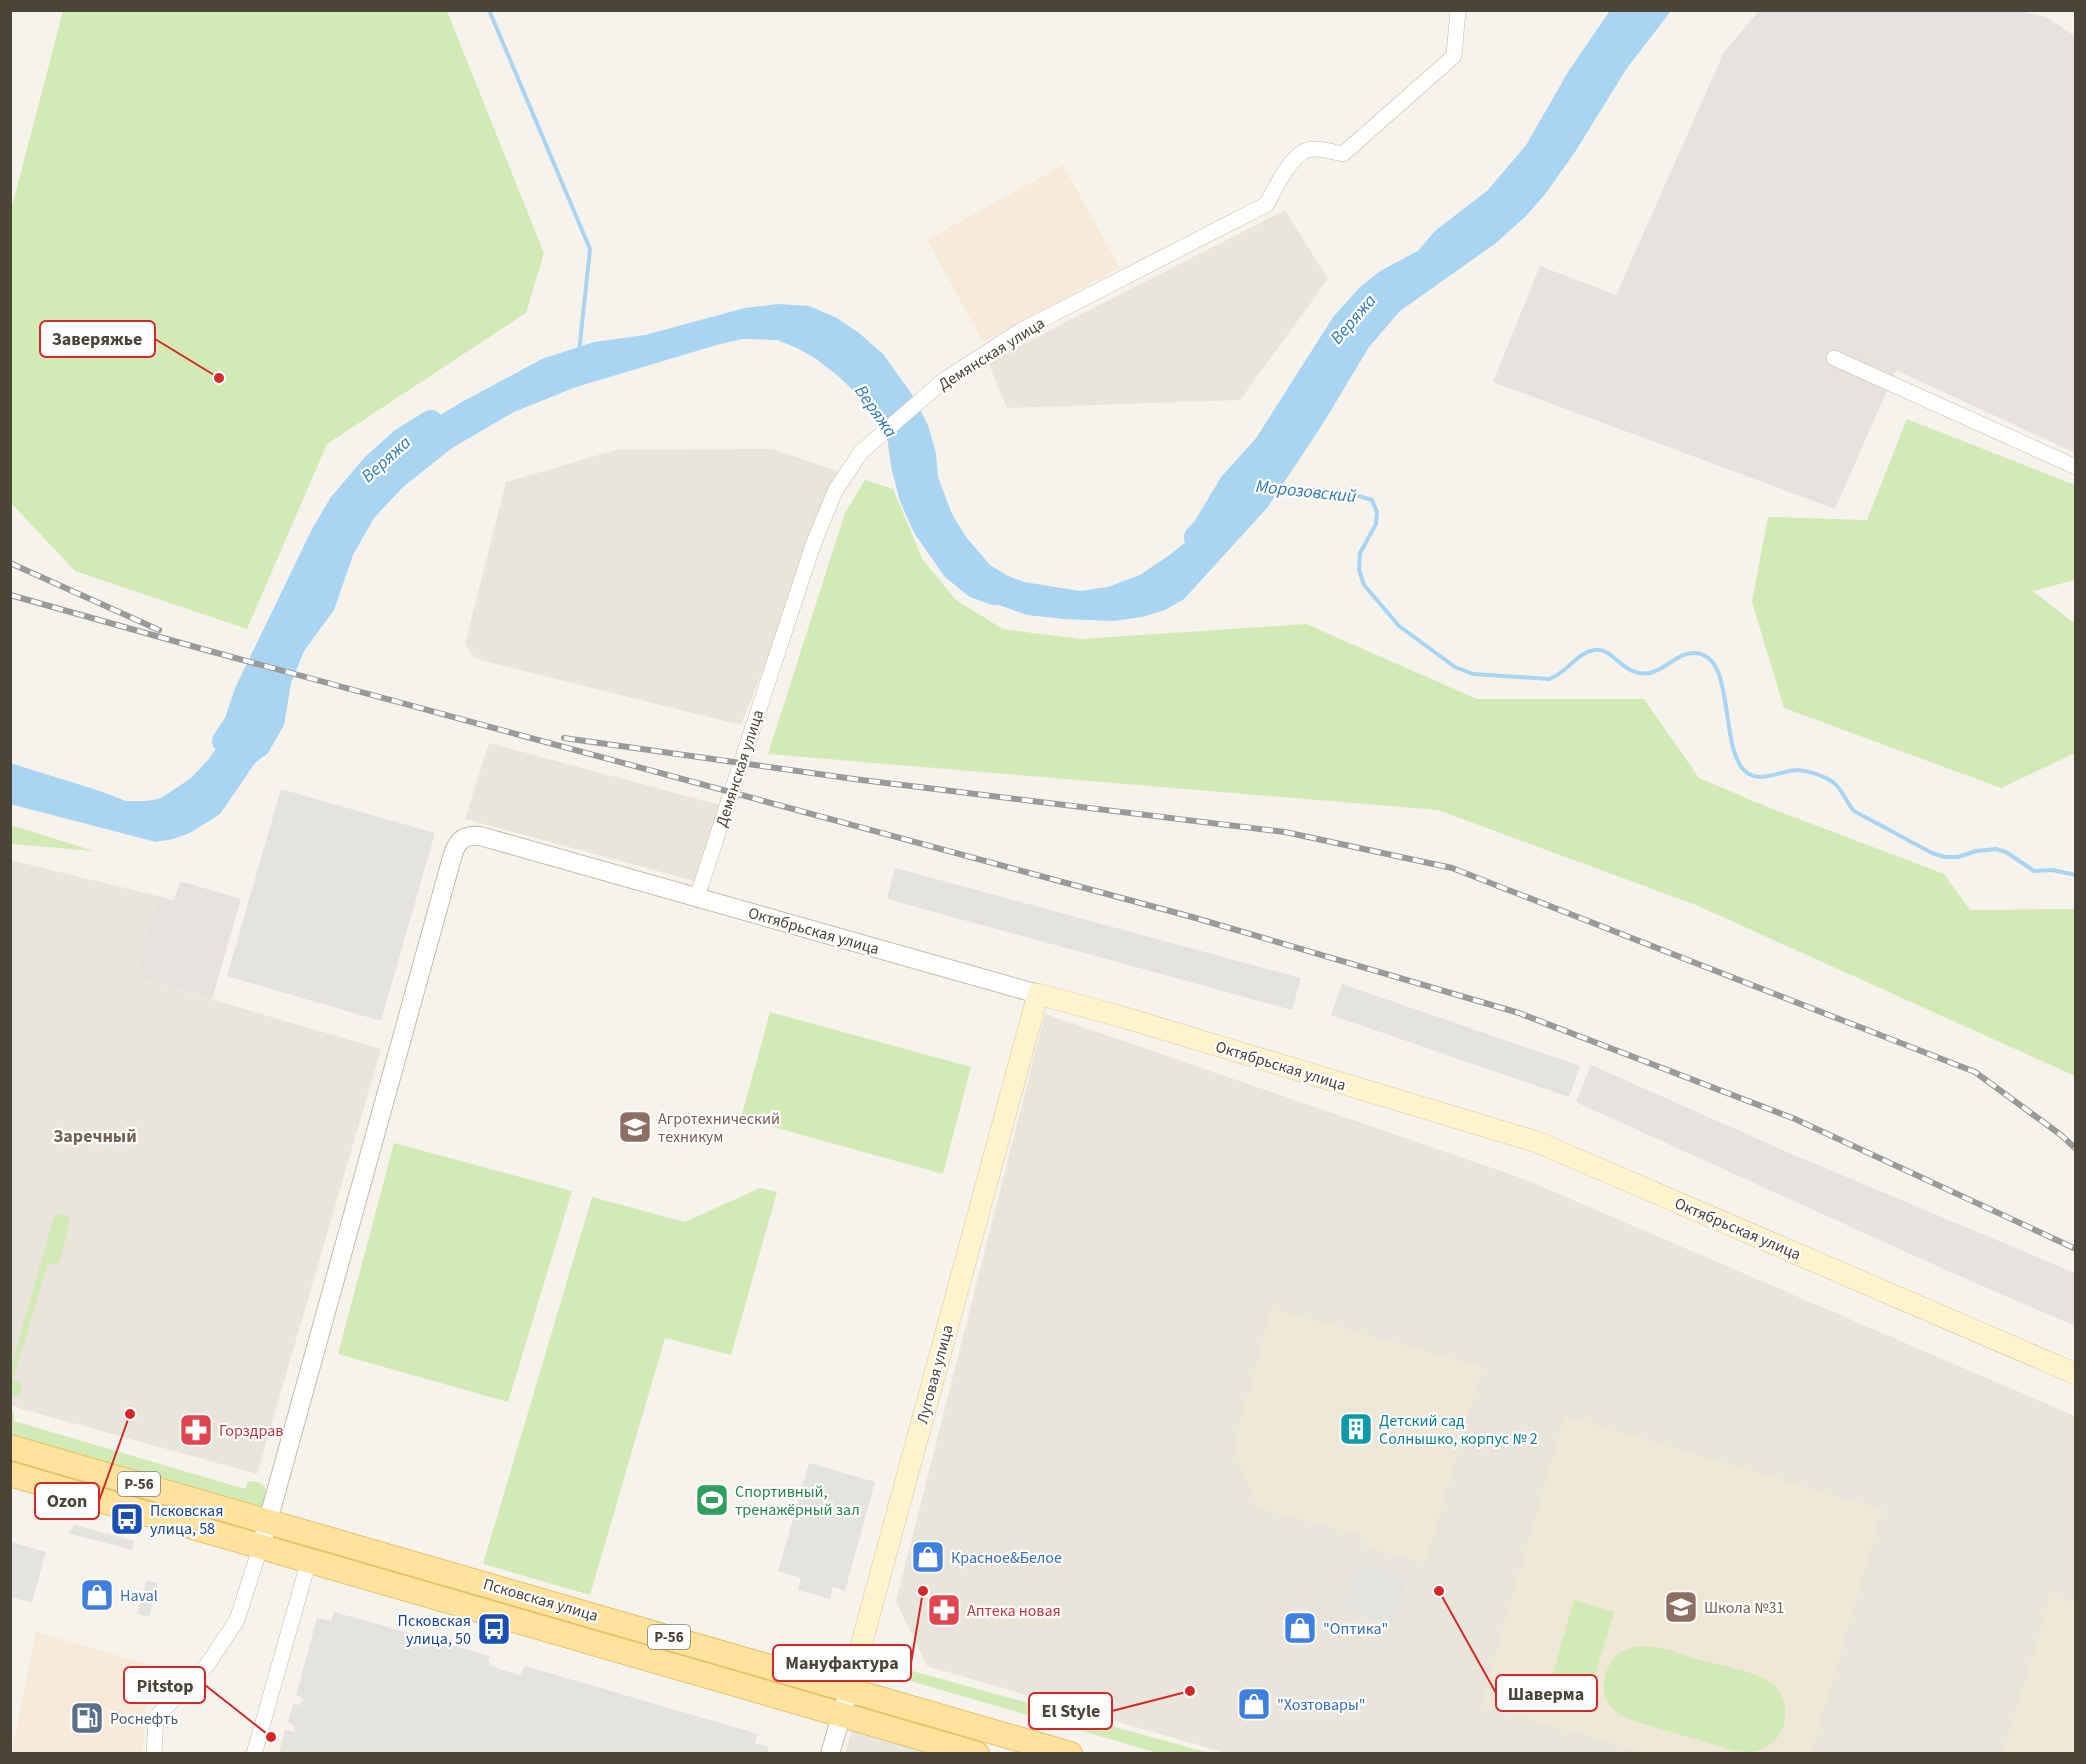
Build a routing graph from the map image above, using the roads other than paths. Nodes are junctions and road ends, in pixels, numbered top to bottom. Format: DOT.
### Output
graph roads {
  1 [pos="1458,10"];
  2 [pos="1834,358"];
  3 [pos="2076,467"];
  4 [pos="697,897"];
  5 [pos="1038,994"];
  6 [pos="2076,1374"];
  7 [pos="10,1447"];
  8 [pos="10,1474"];
  9 [pos="267,1521"];
  10 [pos="261,1546"];
  11 [pos="309,1560"];
  12 [pos="849,1690"];
  13 [pos="841,1714"];
  14 [pos="154,1754"];
  15 [pos="254,1754"];
  16 [pos="830,1754"];
  17 [pos="977,1754"];
  18 [pos="1070,1754"];
  1 -- 4 [label="street, Демянская улица"];
  2 -- 3 [label="street"];
  4 -- 5 [label="street, Октябрьская улица"];
  4 -- 9 [label="street, Октябрьская улица"];
  5 -- 6 [label="main road, Октябрьская улица"];
  5 -- 12 [label="main road, Луговая улица"];
  7 -- 9 [label="main road, Псковская улица / Р-56"];
  8 -- 10 [label="main road, Псковская улица"];
  9 -- 10 [label="street"];
  9 -- 12 [label="main road, Псковская улица / Р-56"];
  10 -- 11 [label="main road, Псковская улица"];
  10 -- 14 [label="street"];
  11 -- 13 [label="main road, Псковская улица"];
  11 -- 15 [label="street"];
  12 -- 13 [label="street, Луговая улица"];
  12 -- 18 [label="main road, Псковская улица / Р-56"];
  13 -- 16 [label="street, Луговая улица"];
  13 -- 17 [label="main road, Псковская улица"];
}
